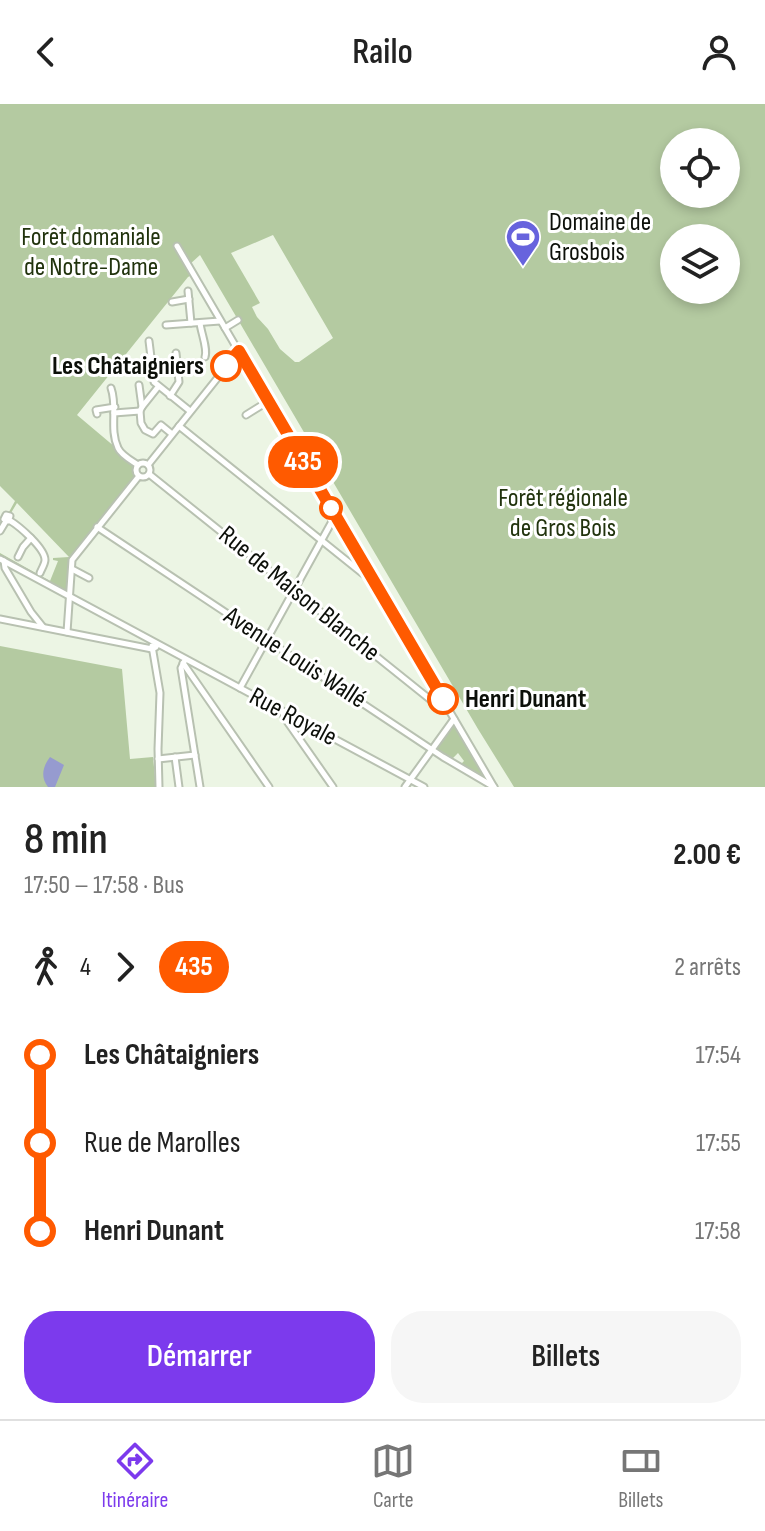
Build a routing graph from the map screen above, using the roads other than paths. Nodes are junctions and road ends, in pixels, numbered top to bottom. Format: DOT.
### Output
graph roads {
  1 [pos="177,246"];
  2 [pos="188,291"];
  3 [pos="189,299"];
  4 [pos="172,302"];
  5 [pos="238,320"];
  6 [pos="220,321"];
  7 [pos="191,323"];
  8 [pos="200,323"];
  9 [pos="166,325"];
  10 [pos="225,328"];
  11 [pos="149,341"];
  12 [pos="239,351"];
  13 [pos="176,353"];
  14 [pos="205,357"];
  15 [pos="152,367"];
  16 [pos="131,369"];
  17 [pos="139,385"];
  18 [pos="158,387"];
  19 [pos="111,388"];
  20 [pos="140,395"];
  21 [pos="152,395"];
  22 [pos="170,396"];
  23 [pos="267,402"];
  24 [pos="141,409"];
  25 [pos="114,410"];
  26 [pos="190,411"];
  27 [pos="97,414"];
  28 [pos="246,415"];
  29 [pos="179,426"];
  30 [pos="172,434"];
  31 [pos="138,465"];
  32 [pos="148,465"];
  33 [pos="149,474"];
  34 [pos="139,476"];
  35 [pos="335,516"];
  36 [pos="5,517"];
  37 [pos="97,527"];
  38 [pos="0,531"];
  39 [pos="31,538"];
  40 [pos="321,540"];
  41 [pos="18,557"];
  42 [pos="2,560"];
  43 [pos="71,569"];
  44 [pos="40,573"];
  45 [pos="369,573"];
  46 [pos="89,578"];
  47 [pos="294,590"];
  48 [pos="70,596"];
  49 [pos="0,619"];
  50 [pos="44,628"];
  51 [pos="67,632"];
  52 [pos="266,639"];
  53 [pos="155,644"];
  54 [pos="184,661"];
  55 [pos="240,688"];
  56 [pos="449,710"];
  57 [pos="283,711"];
  58 [pos="454,719"];
  59 [pos="432,749"];
  60 [pos="195,755"];
  61 [pos="175,757"];
  62 [pos="158,759"];
  63 [pos="410,780"];
  64 [pos="199,784"];
  65 [pos="331,786"];
  66 [pos="159,787"];
  67 [pos="179,787"];
  68 [pos="208,787"];
  69 [pos="269,787"];
  70 [pos="405,787"];
  71 [pos="424,787"];
  72 [pos="494,787"];
  1 -- 6 [label="street"];
  2 -- 3 [label="street"];
  3 -- 4 [label="street"];
  3 -- 7 [label="street"];
  5 -- 10 [label="street"];
  6 -- 8 [label="street"];
  6 -- 10 [label="street"];
  7 -- 8 [label="street"];
  7 -- 9 [label="street"];
  8 -- 14 [label="street"];
  10 -- 12 [label="street"];
  11 -- 15 [label="street"];
  12 -- 23 [label="street"];
  12 -- 26 [label="street"];
  13 -- 22 [label="street"];
  15 -- 16 [label="street"];
  15 -- 18 [label="street"];
  17 -- 20 [label="street"];
  18 -- 21 [label="street"];
  18 -- 22 [label="street"];
  19 -- 25 [label="street"];
  20 -- 21 [label="street"];
  20 -- 24 [label="street"];
  21 -- 24 [label="street"];
  22 -- 26 [label="street"];
  23 -- 28 [label="street"];
  23 -- 35 [label="street"];
  24 -- 25 [label="street"];
  24 -- 30 [label="street"];
  25 -- 27 [label="street"];
  25 -- 31 [label="street"];
  26 -- 29 [label="street"];
  29 -- 30 [label="street"];
  29 -- 40 [label="street"];
  30 -- 32 [label="street"];
  31 -- 32 [label="street"];
  31 -- 34 [label="street"];
  32 -- 33 [label="street"];
  33 -- 34 [label="street"];
  33 -- 47 [label="street, Rue de Maison Blanche"];
  34 -- 37 [label="street"];
  35 -- 40 [label="street"];
  35 -- 45 [label="street"];
  36 -- 38 [label="street"];
  36 -- 39 [label="street"];
  37 -- 43 [label="street"];
  37 -- 52 [label="street, Avenue Louis Wallé"];
  39 -- 41 [label="street"];
  39 -- 44 [label="street"];
  40 -- 45 [label="street"];
  40 -- 47 [label="street"];
  42 -- 48 [label="street, Rue Royale"];
  42 -- 50 [label="street"];
  43 -- 46 [label="street"];
  43 -- 48 [label="street"];
  45 -- 56 [label="street"];
  47 -- 52 [label="street"];
  47 -- 56 [label="street, Rue de Maison Blanche"];
  48 -- 51 [label="street"];
  48 -- 53 [label="street, Rue Royale"];
  49 -- 50 [label="street"];
  50 -- 51 [label="street"];
  51 -- 53 [label="street"];
  52 -- 55 [label="street"];
  52 -- 59 [label="street, Avenue Louis Wallé"];
  53 -- 54 [label="street, Rue Royale"];
  53 -- 62 [label="street"];
  54 -- 55 [label="street, Rue Royale"];
  54 -- 60 [label="street"];
  54 -- 69 [label="street"];
  55 -- 57 [label="street, Rue Royale"];
  56 -- 58 [label="street"];
  57 -- 63 [label="street, Rue Royale"];
  57 -- 65 [label="street"];
  58 -- 59 [label="street"];
  58 -- 72 [label="street"];
  59 -- 63 [label="street"];
  59 -- 72 [label="street, Avenue Louis Wallé"];
  60 -- 61 [label="street"];
  60 -- 64 [label="street"];
  61 -- 62 [label="street"];
  61 -- 67 [label="street"];
  62 -- 66 [label="street"];
  63 -- 70 [label="street"];
  63 -- 71 [label="street, Rue Royale"];
  64 -- 68 [label="street"];
}
